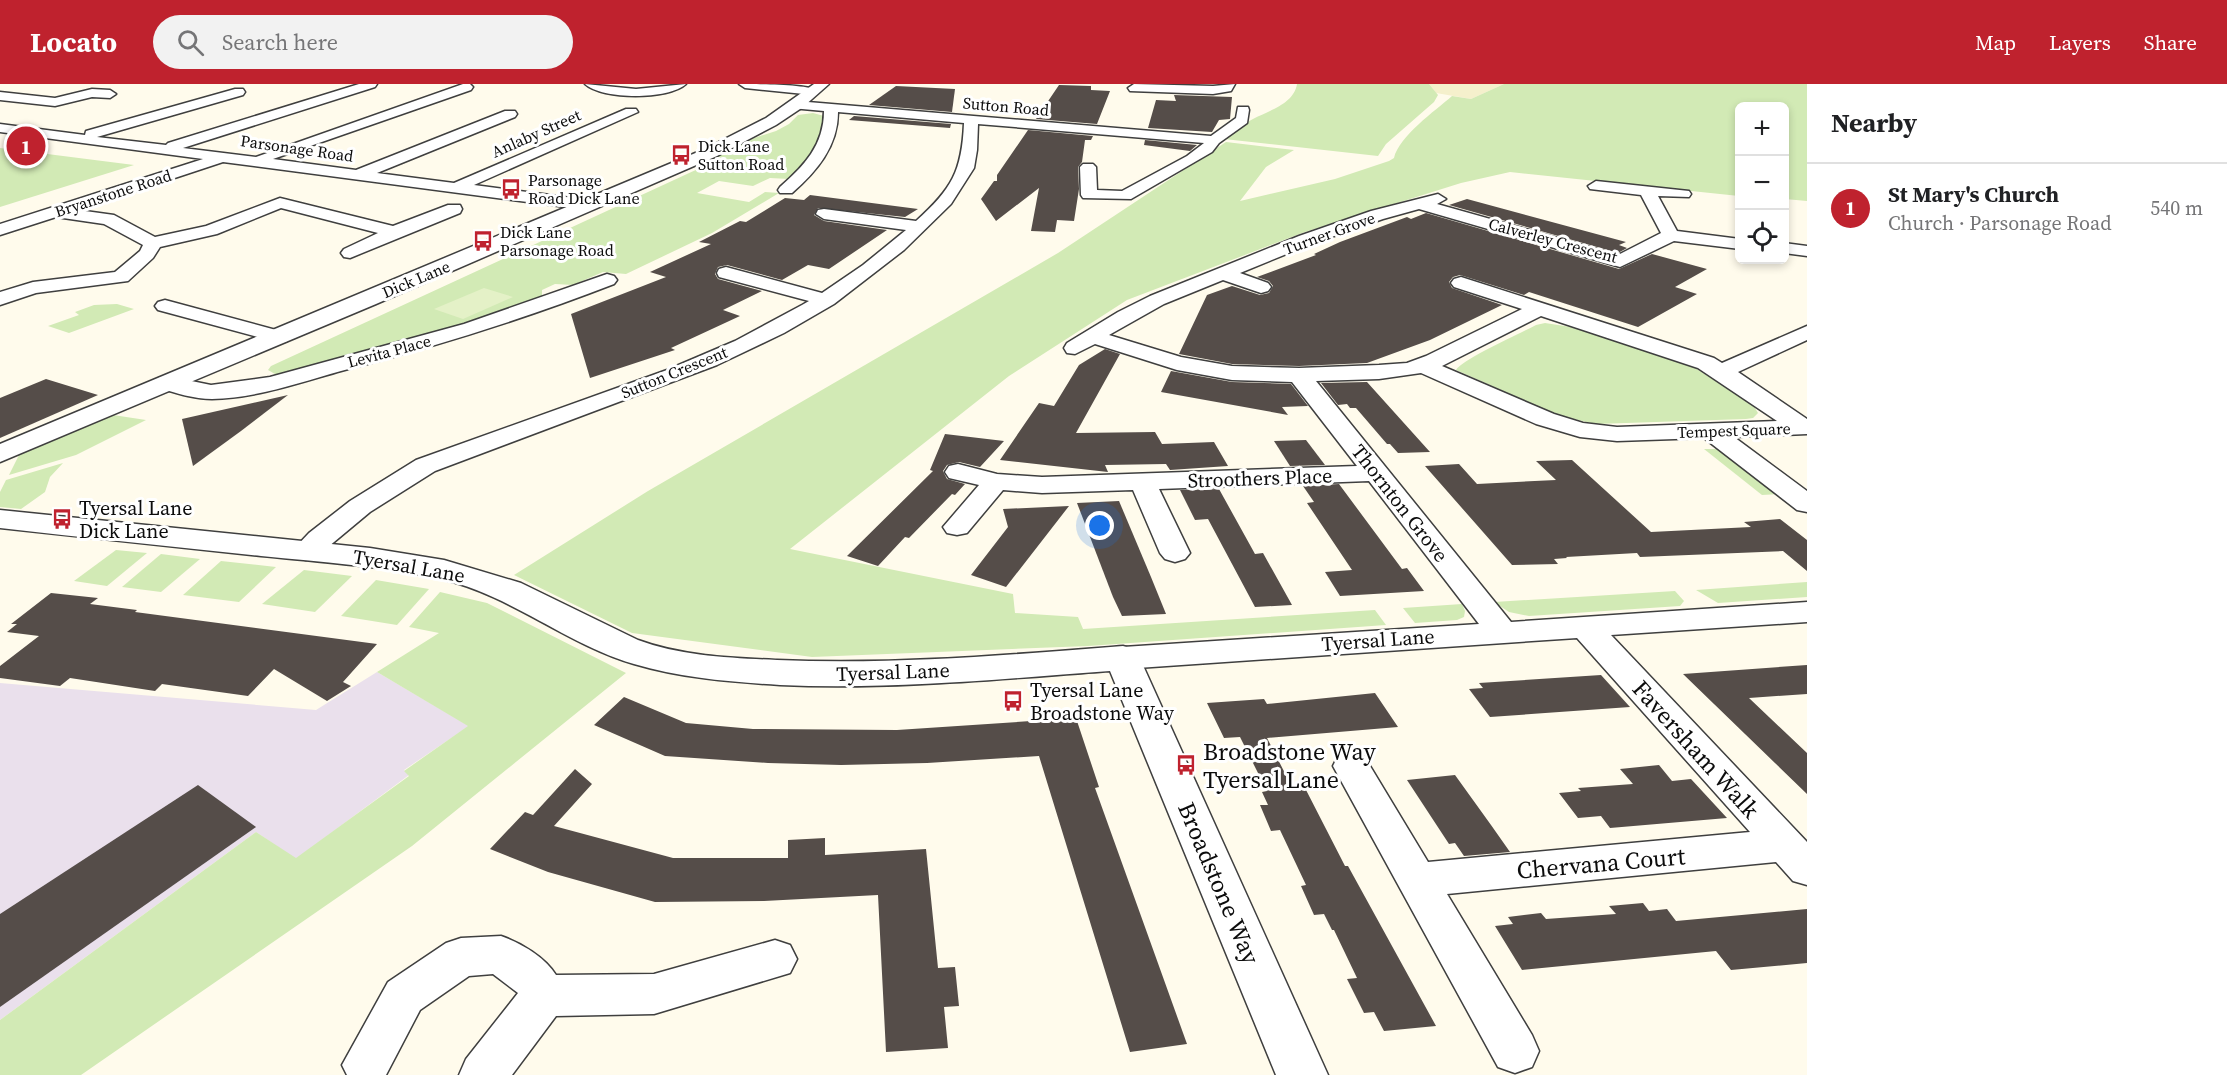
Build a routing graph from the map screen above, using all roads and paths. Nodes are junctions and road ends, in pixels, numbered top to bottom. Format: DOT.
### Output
graph roads {
  1 [pos="371,84"];
  2 [pos="591,84"];
  3 [pos="680,84"];
  4 [pos="745,84"];
  5 [pos="1229,84"];
  6 [pos="467,87"];
  7 [pos="818,88"];
  8 [pos="1133,90"];
  9 [pos="239,92"];
  10 [pos="110,94"];
  11 [pos="0,96"];
  12 [pos="899,102"];
  13 [pos="796,105"];
  14 [pos="831,107"];
  15 [pos="1243,110"];
  16 [pos="631,111"];
  17 [pos="886,112"];
  18 [pos="510,114"];
  19 [pos="971,119"];
  20 [pos="0,128"];
  21 [pos="78,138"];
  22 [pos="1214,140"];
  23 [pos="165,148"];
  24 [pos="225,157"];
  25 [pos="256,160"];
  26 [pos="1088,167"];
  27 [pos="359,174"];
  28 [pos="1596,186"];
  29 [pos="456,188"];
  30 [pos="786,190"];
  31 [pos="1648,192"];
  32 [pos="1683,194"];
  33 [pos="1437,199"];
  34 [pos="1419,204"];
  35 [pos="589,205"];
  36 [pos="454,209"];
  37 [pos="55,212"];
  38 [pos="824,214"];
  39 [pos="920,227"];
  40 [pos="0,230"];
  41 [pos="394,232"];
  42 [pos="1671,235"];
  43 [pos="153,243"];
  44 [pos="1735,243"];
  45 [pos="1789,249"];
  46 [pos="1807,251"];
  47 [pos="350,253"];
  48 [pos="726,273"];
  49 [pos="1224,274"];
  50 [pos="607,280"];
  51 [pos="1461,283"];
  52 [pos="1261,287"];
  53 [pos="0,299"];
  54 [pos="827,300"];
  55 [pos="165,306"];
  56 [pos="1538,309"];
  57 [pos="1807,332"];
  58 [pos="280,337"];
  59 [pos="1422,366"];
  60 [pos="1722,371"];
  61 [pos="1299,375"];
  62 [pos="167,383"];
  63 [pos="1805,427"];
  64 [pos="1710,431"];
  65 [pos="0,454"];
  66 [pos="958,472"];
  67 [pos="1376,473"];
  68 [pos="996,482"];
  69 [pos="1143,482"];
  70 [pos="1807,504"];
  71 [pos="0,519"];
  72 [pos="957,527"];
  73 [pos="306,551"];
  74 [pos="1175,553"];
  75 [pos="1807,612"];
  76 [pos="1585,627"];
  77 [pos="1502,632"];
  78 [pos="1123,658"];
  79 [pos="1351,766"];
  80 [pos="1796,857"];
  81 [pos="1417,880"];
  82 [pos="775,959"];
  83 [pos="544,996"];
  84 [pos="1515,1051"];
  85 [pos="366,1065"];
  86 [pos="483,1075"];
  87 [pos="1302,1075"];
  1 -- 23 [label="street"];
  2 -- 3 [label="street"];
  4 -- 7 [label="street"];
  5 -- 8 [label="street"];
  6 -- 25 [label="street"];
  7 -- 13 [label="street, Dick Lane"];
  9 -- 21 [label="street"];
  10 -- 11 [label="street"];
  12 -- 17 [label="street"];
  13 -- 14 [label="street, Sutton Road"];
  13 -- 35 [label="street, Dick Lane"];
  14 -- 17 [label="street, Sutton Road"];
  14 -- 30 [label="street"];
  15 -- 22 [label="street"];
  16 -- 29 [label="street, Anlaby Street"];
  17 -- 19 [label="street, Sutton Road"];
  18 -- 27 [label="street"];
  19 -- 22 [label="street, Sutton Road"];
  19 -- 39 [label="street, Sutton Crescent"];
  20 -- 21 [label="street, Parsonage Road"];
  21 -- 23 [label="street, Parsonage Road"];
  22 -- 26 [label="street"];
  23 -- 24 [label="street, Parsonage Road"];
  24 -- 25 [label="street, Parsonage Road"];
  24 -- 37 [label="street, Bryanstone Road"];
  25 -- 27 [label="street, Parsonage Road"];
  27 -- 29 [label="street, Parsonage Road"];
  28 -- 31 [label="street"];
  29 -- 35 [label="street, Parsonage Road"];
  31 -- 32 [label="street"];
  31 -- 42 [label="street"];
  33 -- 34 [label="street, Turner Grove"];
  34 -- 42 [label="street, Calverley Crescent"];
  34 -- 49 [label="street, Turner Grove"];
  35 -- 58 [label="street, Dick Lane"];
  36 -- 41 [label="street"];
  37 -- 40 [label="street, Bryanstone Road"];
  37 -- 43 [label="street"];
  38 -- 39 [label="street"];
  39 -- 54 [label="street, Sutton Crescent"];
  41 -- 43 [label="street"];
  41 -- 47 [label="street"];
  42 -- 44 [label="street"];
  43 -- 53 [label="street"];
  45 -- 46 [label="street"];
  48 -- 54 [label="street"];
  49 -- 52 [label="street"];
  49 -- 61 [label="street, Turner Grove"];
  50 -- 62 [label="street, Levita Place"];
  51 -- 56 [label="street, Tempest Square"];
  54 -- 73 [label="street, Sutton Crescent"];
  55 -- 58 [label="street"];
  56 -- 59 [label="street"];
  56 -- 60 [label="street, Tempest Square"];
  57 -- 60 [label="street"];
  58 -- 62 [label="street, Dick Lane"];
  59 -- 61 [label="street"];
  59 -- 64 [label="street, Tempest Square"];
  60 -- 63 [label="street, Tempest Square"];
  61 -- 67 [label="street, Thornton Grove"];
  62 -- 65 [label="street, Dick Lane"];
  63 -- 64 [label="street, Tempest Square"];
  64 -- 70 [label="street"];
  66 -- 68 [label="street, Stroothers Place"];
  67 -- 69 [label="street, Stroothers Place"];
  67 -- 77 [label="street, Thornton Grove"];
  68 -- 69 [label="street, Stroothers Place"];
  68 -- 72 [label="street"];
  69 -- 74 [label="street"];
  71 -- 73 [label="street, Tyersal Lane"];
  73 -- 78 [label="street, Tyersal Lane"];
  75 -- 76 [label="street, Tyersal Lane"];
  76 -- 77 [label="street, Tyersal Lane"];
  76 -- 80 [label="street, Faversham Walk"];
  77 -- 78 [label="street, Tyersal Lane"];
  78 -- 87 [label="street, Broadstone Way"];
  79 -- 81 [label="street"];
  80 -- 81 [label="street, Chervana Court"];
  81 -- 84 [label="street"];
  82 -- 83 [label="street"];
  83 -- 85 [label="street"];
  83 -- 86 [label="street"];
}
